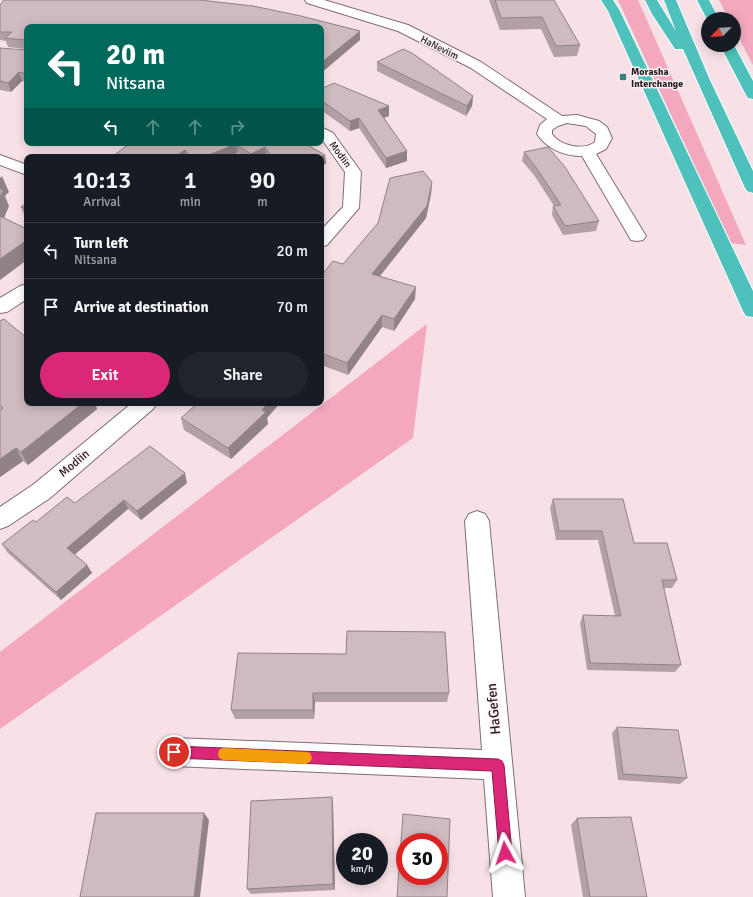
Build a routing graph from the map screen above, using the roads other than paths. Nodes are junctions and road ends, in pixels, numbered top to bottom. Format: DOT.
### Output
graph roads {
  1 [pos="311,0"];
  2 [pos="607,0"];
  3 [pos="651,0"];
  4 [pos="670,0"];
  5 [pos="703,0"];
  6 [pos="709,12"];
  7 [pos="731,52"];
  8 [pos="702,78"];
  9 [pos="753,94"];
  10 [pos="558,120"];
  11 [pos="324,134"];
  12 [pos="586,151"];
  13 [pos="0,160"];
  14 [pos="24,169"];
  15 [pos="753,188"];
  16 [pos="637,236"];
  17 [pos="324,237"];
  18 [pos="24,292"];
  19 [pos="0,307"];
  20 [pos="753,310"];
  21 [pos="142,406"];
  22 [pos="0,519"];
  23 [pos="477,521"];
  24 [pos="174,752"];
  25 [pos="498,765"];
  26 [pos="509,897"];
  1 -- 10 [label="street, HaNeviim"];
  2 -- 20 [label="highway"];
  3 -- 8 [label="highway"];
  4 -- 8 [label="highway"];
  5 -- 6 [label="highway"];
  7 -- 9 [label="highway"];
  8 -- 15 [label="highway"];
  10 -- 12 [label="street"];
  10 -- 12 [label="street"];
  11 -- 17 [label="street, Modiin"];
  12 -- 16 [label="street"];
  13 -- 14 [label="street"];
  18 -- 19 [label="street"];
  21 -- 22 [label="street, Modiin"];
  23 -- 25 [label="street, HaGefen"];
  24 -- 25 [label="street"];
  25 -- 26 [label="street, HaGefen"];
}
